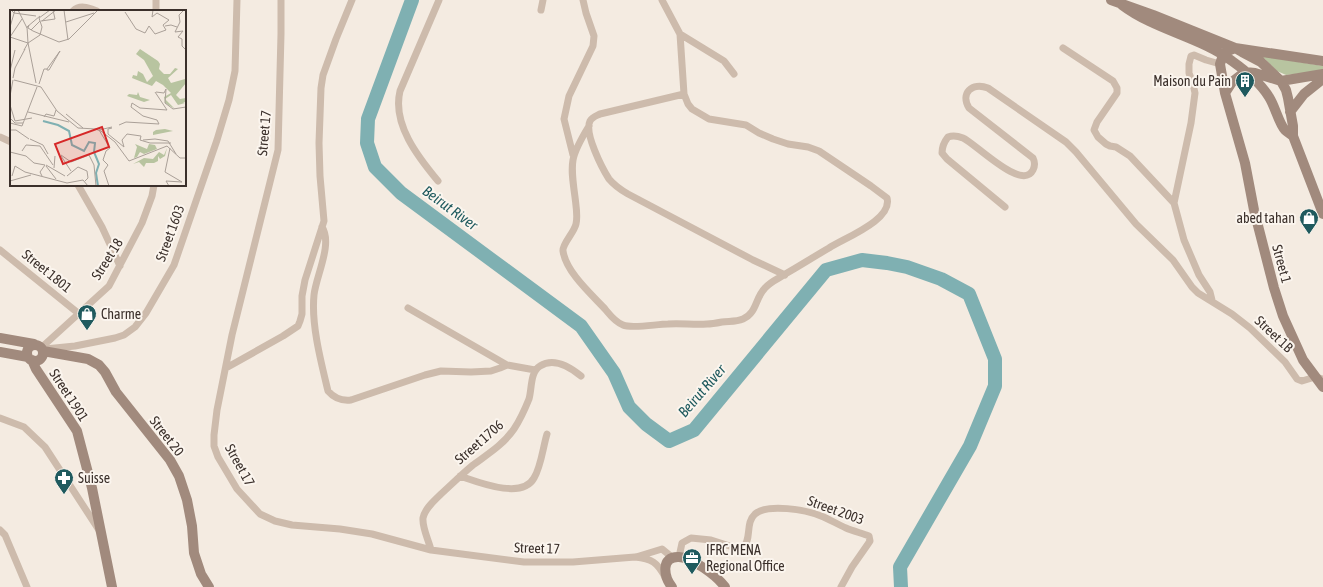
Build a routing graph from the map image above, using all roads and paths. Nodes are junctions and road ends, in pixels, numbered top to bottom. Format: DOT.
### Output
graph roads {
  1 [pos="237,0"];
  2 [pos="281,0"];
  3 [pos="352,0"];
  4 [pos="439,0"];
  5 [pos="543,0"];
  6 [pos="584,0"];
  7 [pos="662,0"];
  8 [pos="1111,0"];
  9 [pos="1122,5"];
  10 [pos="74,10"];
  11 [pos="93,10"];
  12 [pos="541,10"];
  13 [pos="680,34"];
  14 [pos="1063,48"];
  15 [pos="1235,48"];
  16 [pos="1222,59"];
  17 [pos="1323,61"];
  18 [pos="1245,72"];
  19 [pos="734,74"];
  20 [pos="1323,74"];
  21 [pos="1323,79"];
  22 [pos="1281,81"];
  23 [pos="1225,93"];
  24 [pos="684,94"];
  25 [pos="1290,112"];
  26 [pos="589,126"];
  27 [pos="1293,136"];
  28 [pos="0,137"];
  29 [pos="10,142"];
  30 [pos="574,155"];
  31 [pos="438,181"];
  32 [pos="79,186"];
  33 [pos="154,186"];
  34 [pos="1174,203"];
  35 [pos="1005,207"];
  36 [pos="1323,214"];
  37 [pos="322,227"];
  38 [pos="0,250"];
  39 [pos="120,266"];
  40 [pos="785,274"];
  41 [pos="1212,300"];
  42 [pos="408,308"];
  43 [pos="78,313"];
  44 [pos="0,338"];
  45 [pos="40,348"];
  46 [pos="0,352"];
  47 [pos="30,358"];
  48 [pos="506,365"];
  49 [pos="226,368"];
  50 [pos="535,370"];
  51 [pos="581,376"];
  52 [pos="1319,378"];
  53 [pos="1323,388"];
  54 [pos="0,418"];
  55 [pos="547,434"];
  56 [pos="460,476"];
  57 [pos="0,530"];
  58 [pos="100,532"];
  59 [pos="431,550"];
  60 [pos="635,557"];
  61 [pos="676,557"];
  62 [pos="670,584"];
  63 [pos="27,587"];
  64 [pos="112,587"];
  65 [pos="209,587"];
  66 [pos="726,587"];
  67 [pos="841,587"];
  1 -- 45 [label="street, Street 1603"];
  2 -- 49 [label="street, Street 17"];
  3 -- 37 [label="street"];
  4 -- 31 [label="street"];
  5 -- 12 [label="street"];
  6 -- 30 [label="street"];
  7 -- 13 [label="street"];
  8 -- 9 [label="street"];
  9 -- 15 [label="street"];
  9 -- 16 [label="street"];
  10 -- 11 [label="street"];
  13 -- 19 [label="street"];
  13 -- 24 [label="street"];
  14 -- 34 [label="street"];
  15 -- 16 [label="street"];
  15 -- 17 [label="street"];
  15 -- 22 [label="street"];
  16 -- 18 [label="street"];
  16 -- 23 [label="street, Street 1"];
  16 -- 34 [label="street"];
  18 -- 22 [label="street"];
  18 -- 23 [label="street"];
  18 -- 27 [label="street"];
  20 -- 22 [label="street"];
  21 -- 25 [label="street"];
  22 -- 25 [label="street"];
  23 -- 52 [label="street, Street 1"];
  24 -- 26 [label="street"];
  24 -- 40 [label="street"];
  25 -- 27 [label="street"];
  26 -- 30 [label="street"];
  26 -- 40 [label="street"];
  27 -- 36 [label="street"];
  28 -- 29 [label="street"];
  30 -- 40 [label="street"];
  32 -- 39 [label="street"];
  33 -- 39 [label="street, Street 18"];
  34 -- 41 [label="street"];
  35 -- 41 [label="street"];
  37 -- 48 [label="street"];
  37 -- 49 [label="street"];
  38 -- 43 [label="street, Street 1801"];
  39 -- 43 [label="street, Street 18"];
  41 -- 52 [label="street, Street 1B"];
  42 -- 48 [label="street"];
  43 -- 45 [label="street, Street 18"];
  44 -- 45 [label="street, Street 20"];
  45 -- 47 [label="street"];
  45 -- 47 [label="street"];
  45 -- 65 [label="street, Street 20"];
  46 -- 47 [label="street"];
  47 -- 58 [label="street, Street 1901"];
  48 -- 50 [label="street"];
  49 -- 59 [label="street, Street 17"];
  50 -- 51 [label="street"];
  50 -- 56 [label="street, Street 1706"];
  52 -- 53 [label="street, Street 1"];
  54 -- 58 [label="street"];
  55 -- 56 [label="street"];
  56 -- 59 [label="street, Street 1706"];
  57 -- 63 [label="street"];
  58 -- 64 [label="street, Street 1901"];
  59 -- 60 [label="street, Street 17"];
  60 -- 61 [label="street, Street 17"];
  60 -- 62 [label="street, Street 17"];
  61 -- 62 [label="street"];
  61 -- 66 [label="street"];
  61 -- 67 [label="street, Street 2003"];
}
